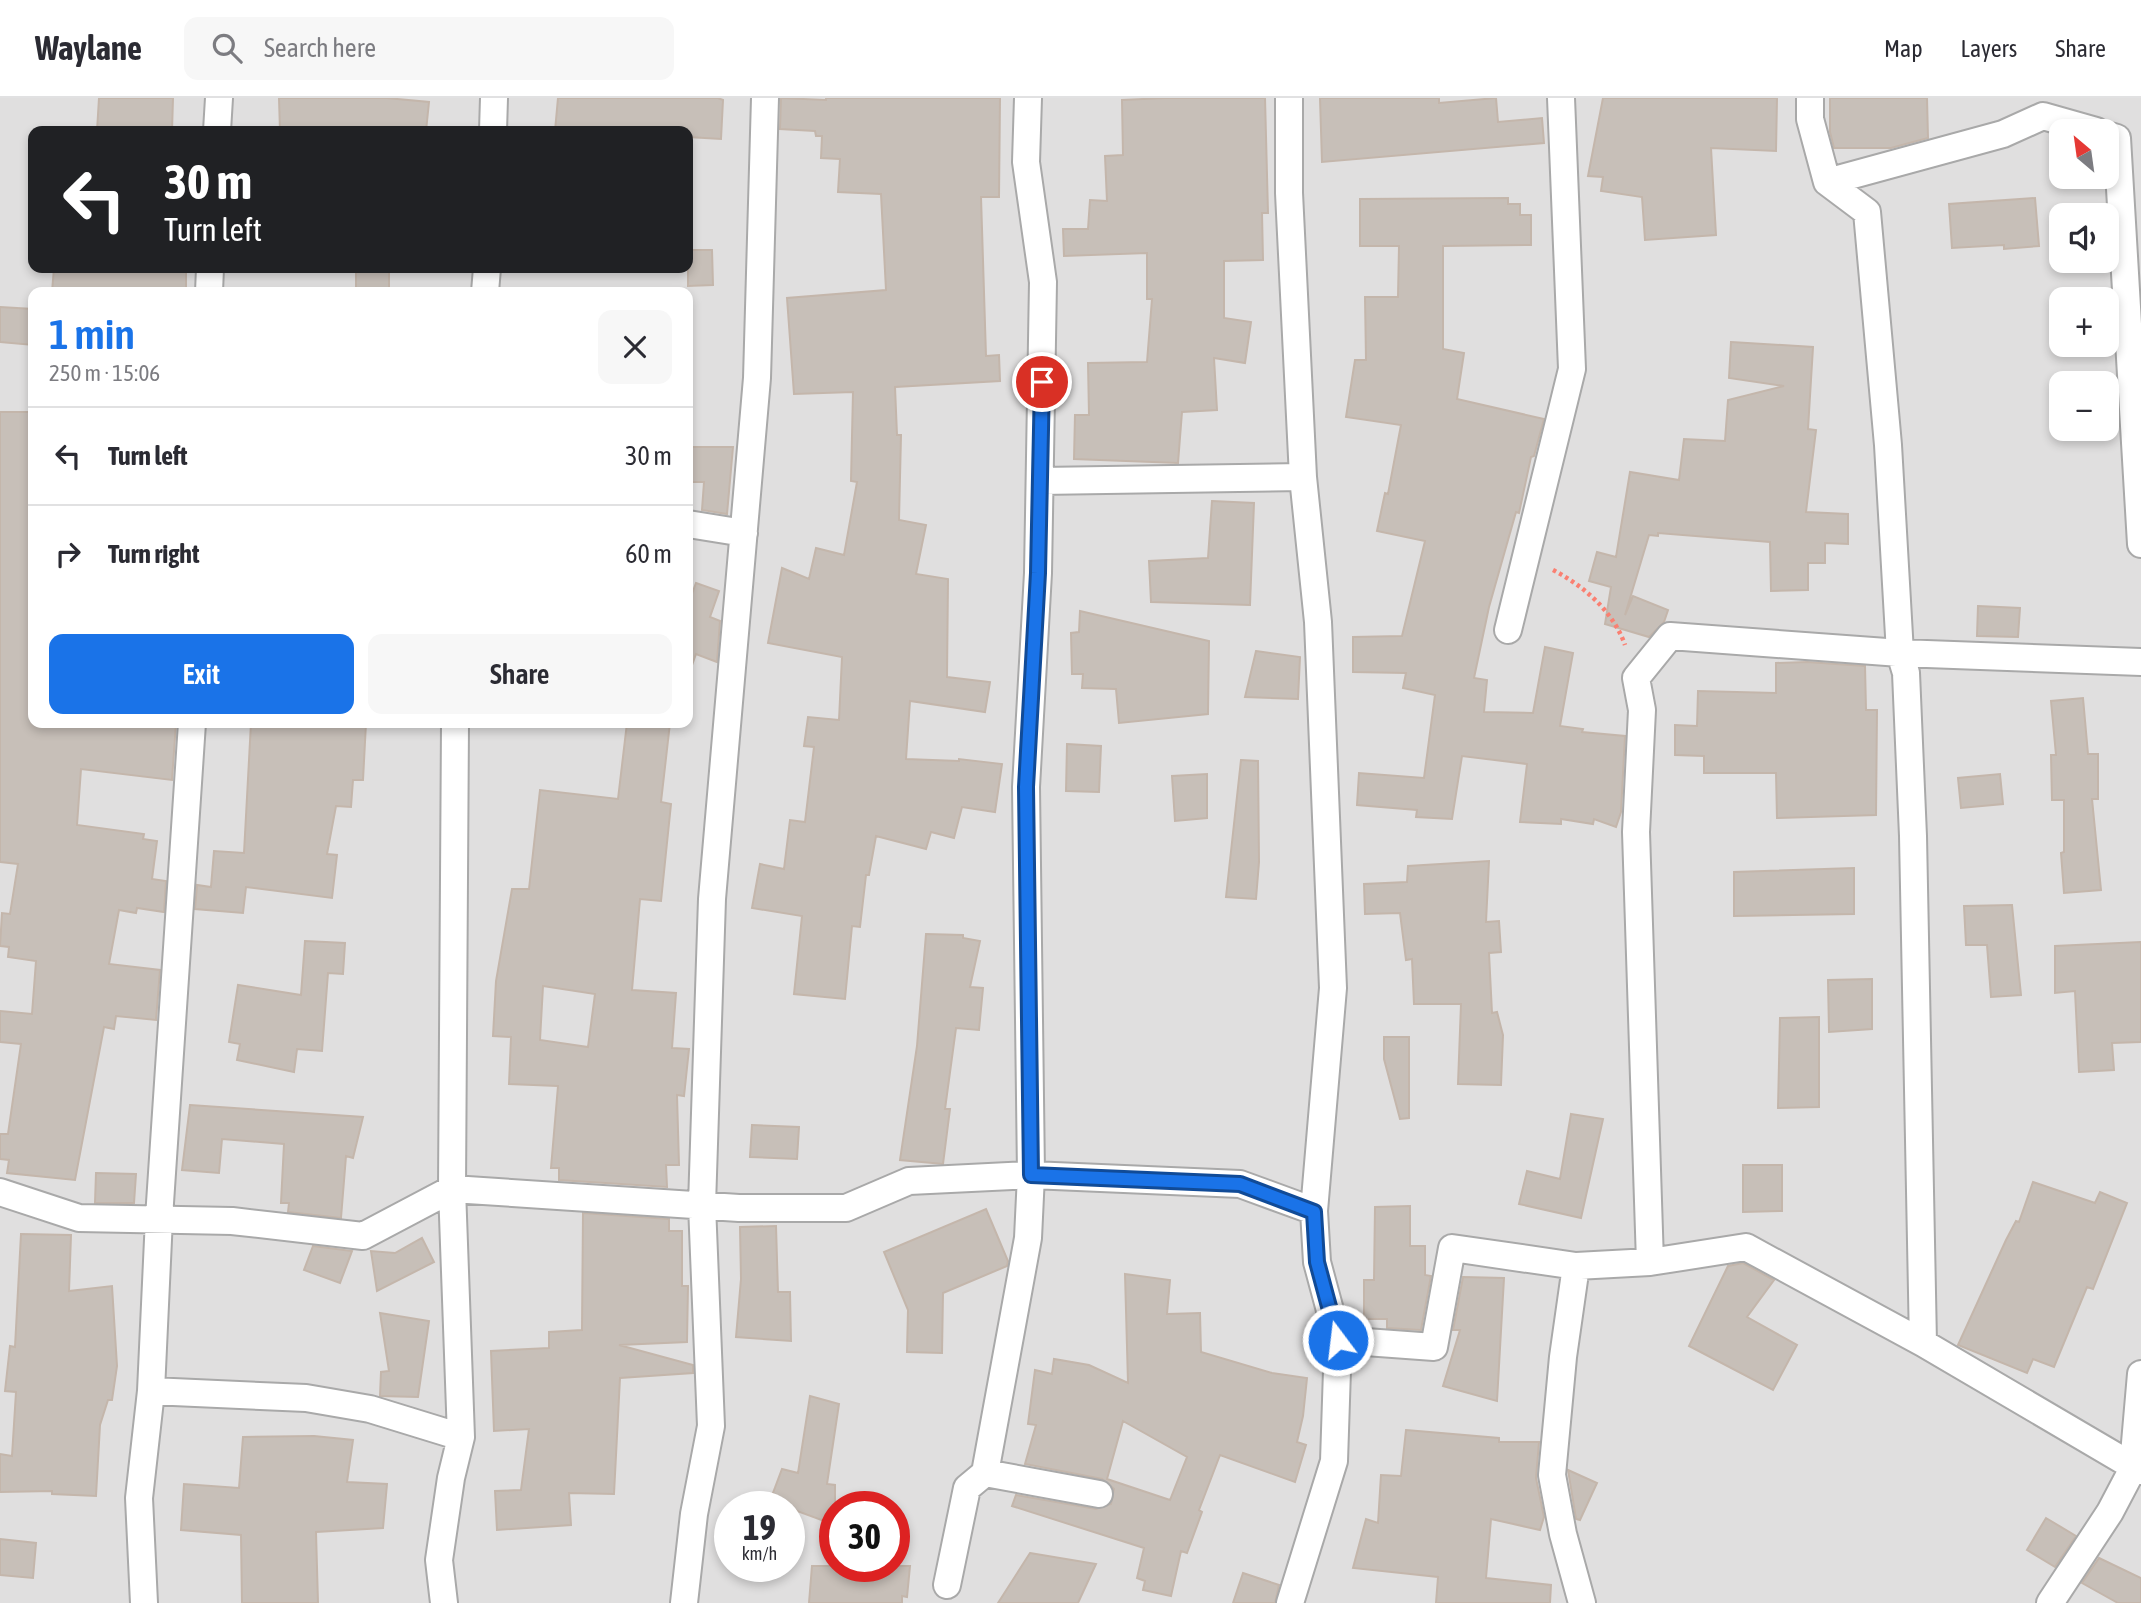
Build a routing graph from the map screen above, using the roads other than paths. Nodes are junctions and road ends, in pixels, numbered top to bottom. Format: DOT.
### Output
graph roads {
  1 [pos="219,98"];
  2 [pos="494,98"];
  3 [pos="765,98"];
  4 [pos="1028,98"];
  5 [pos="1289,98"];
  6 [pos="1561,98"];
  7 [pos="1810,98"];
  8 [pos="2039,107"];
  9 [pos="2068,119"];
  10 [pos="217,126"];
  11 [pos="493,126"];
  12 [pos="2119,156"];
  13 [pos="1827,182"];
  14 [pos="1303,477"];
  15 [pos="1040,481"];
  16 [pos="693,525"];
  17 [pos="744,533"];
  18 [pos="2141,544"];
  19 [pos="1508,630"];
  20 [pos="1900,653"];
  21 [pos="2141,662"];
  22 [pos="192,728"];
  23 [pos="455,728"];
  24 [pos="1031,1175"];
  25 [pos="452,1189"];
  26 [pos="0,1192"];
  27 [pos="702,1205"];
  28 [pos="1314,1212"];
  29 [pos="159,1218"];
  30 [pos="1650,1262"];
  31 [pos="1576,1266"];
  32 [pos="1338,1340"];
  33 [pos="1923,1343"];
  34 [pos="2141,1374"];
  35 [pos="151,1391"];
  36 [pos="461,1437"];
  37 [pos="2138,1463"];
  38 [pos="985,1473"];
  39 [pos="1099,1494"];
  40 [pos="947,1585"];
  41 [pos="144,1603"];
  42 [pos="444,1603"];
  43 [pos="684,1603"];
  44 [pos="1290,1603"];
  45 [pos="1582,1603"];
  46 [pos="2050,1603"];
  1 -- 10 [label="street"];
  2 -- 11 [label="street"];
  3 -- 17 [label="street"];
  4 -- 15 [label="street"];
  5 -- 14 [label="street"];
  6 -- 19 [label="street"];
  7 -- 13 [label="street"];
  8 -- 9 [label="street"];
  8 -- 13 [label="street"];
  12 -- 18 [label="street"];
  13 -- 20 [label="street"];
  14 -- 15 [label="street"];
  14 -- 28 [label="street"];
  15 -- 24 [label="street"];
  16 -- 17 [label="street"];
  17 -- 27 [label="street"];
  20 -- 21 [label="street"];
  20 -- 30 [label="street"];
  20 -- 33 [label="street"];
  22 -- 29 [label="street"];
  23 -- 25 [label="street"];
  24 -- 27 [label="street"];
  24 -- 28 [label="street"];
  24 -- 38 [label="street"];
  25 -- 27 [label="street"];
  25 -- 29 [label="street"];
  25 -- 36 [label="street"];
  26 -- 29 [label="street"];
  27 -- 43 [label="street"];
  28 -- 32 [label="street"];
  29 -- 35 [label="street"];
  30 -- 31 [label="street"];
  30 -- 33 [label="street"];
  31 -- 32 [label="street"];
  31 -- 45 [label="street"];
  32 -- 44 [label="street"];
  33 -- 37 [label="street"];
  34 -- 37 [label="street"];
  35 -- 36 [label="street"];
  35 -- 41 [label="street"];
  36 -- 42 [label="street"];
  37 -- 46 [label="street"];
  38 -- 39 [label="street"];
  38 -- 40 [label="street"];
}
